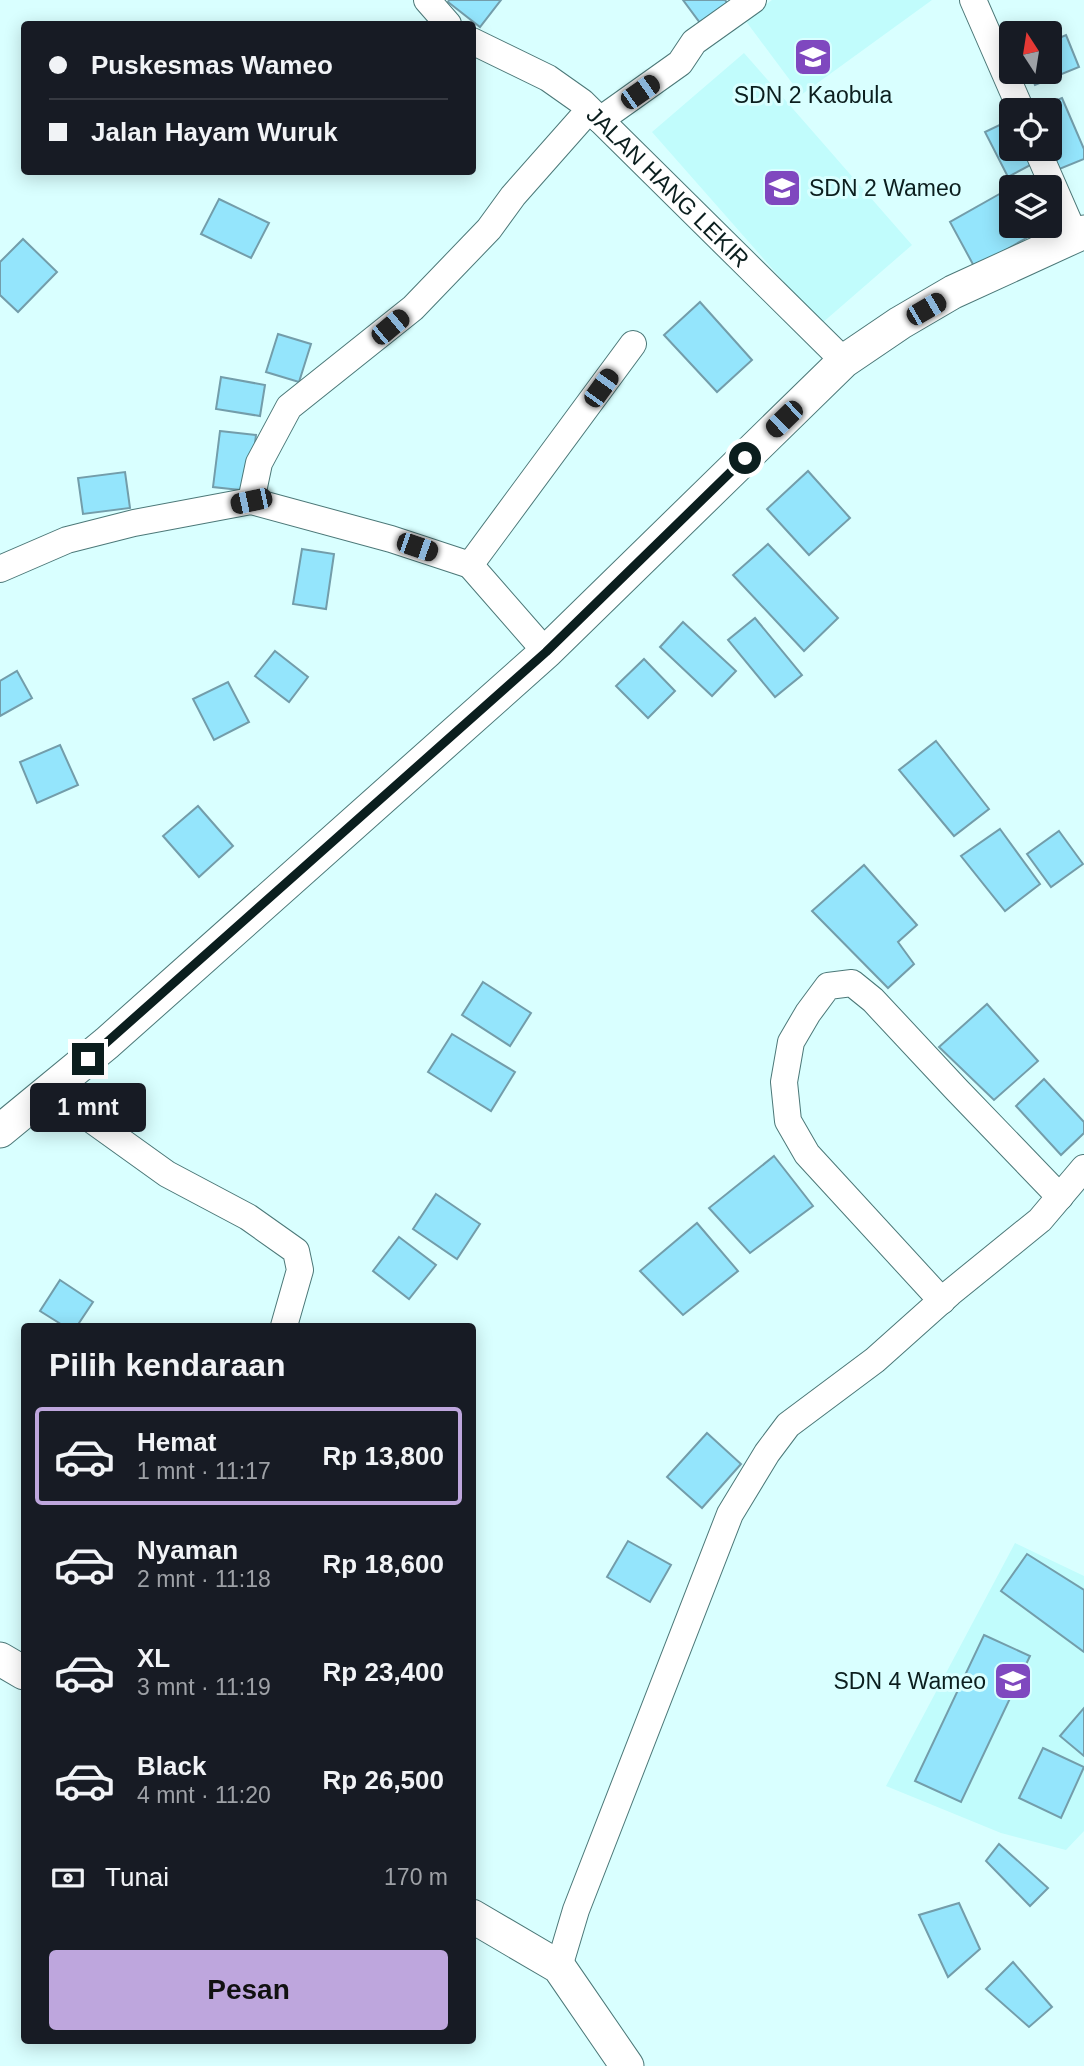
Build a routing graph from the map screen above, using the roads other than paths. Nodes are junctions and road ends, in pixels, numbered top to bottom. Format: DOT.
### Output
graph roads {
  1 [pos="427,0"];
  2 [pos="753,0"];
  3 [pos="973,0"];
  4 [pos="446,21"];
  5 [pos="476,43"];
  6 [pos="1016,98"];
  7 [pos="595,115"];
  8 [pos="1043,161"];
  9 [pos="1079,234"];
  10 [pos="633,344"];
  11 [pos="844,361"];
  12 [pos="251,501"];
  13 [pos="470,565"];
  14 [pos="0,569"];
  15 [pos="546,652"];
  16 [pos="50,1090"];
  17 [pos="0,1131"];
  18 [pos="1084,1168"];
  19 [pos="1060,1197"];
  20 [pos="942,1301"];
  21 [pos="285,1323"];
  22 [pos="0,1659"];
  23 [pos="21,1671"];
  24 [pos="476,1918"];
  25 [pos="559,1967"];
  26 [pos="627,2066"];
  1 -- 4 [label="street"];
  2 -- 7 [label="street"];
  3 -- 6 [label="street"];
  5 -- 7 [label="street, JALAN HANG LEKIR"];
  7 -- 11 [label="street, JALAN HANG LEKIR"];
  7 -- 12 [label="street"];
  8 -- 9 [label="street"];
  9 -- 11 [label="street"];
  10 -- 13 [label="street"];
  11 -- 15 [label="street"];
  12 -- 13 [label="street"];
  12 -- 14 [label="street"];
  13 -- 15 [label="street"];
  15 -- 16 [label="street"];
  16 -- 17 [label="street"];
  16 -- 21 [label="street"];
  18 -- 19 [label="street"];
  19 -- 20 [label="street"];
  19 -- 20 [label="street"];
  20 -- 25 [label="street"];
  22 -- 23 [label="street"];
  24 -- 25 [label="street"];
  25 -- 26 [label="street"];
}
